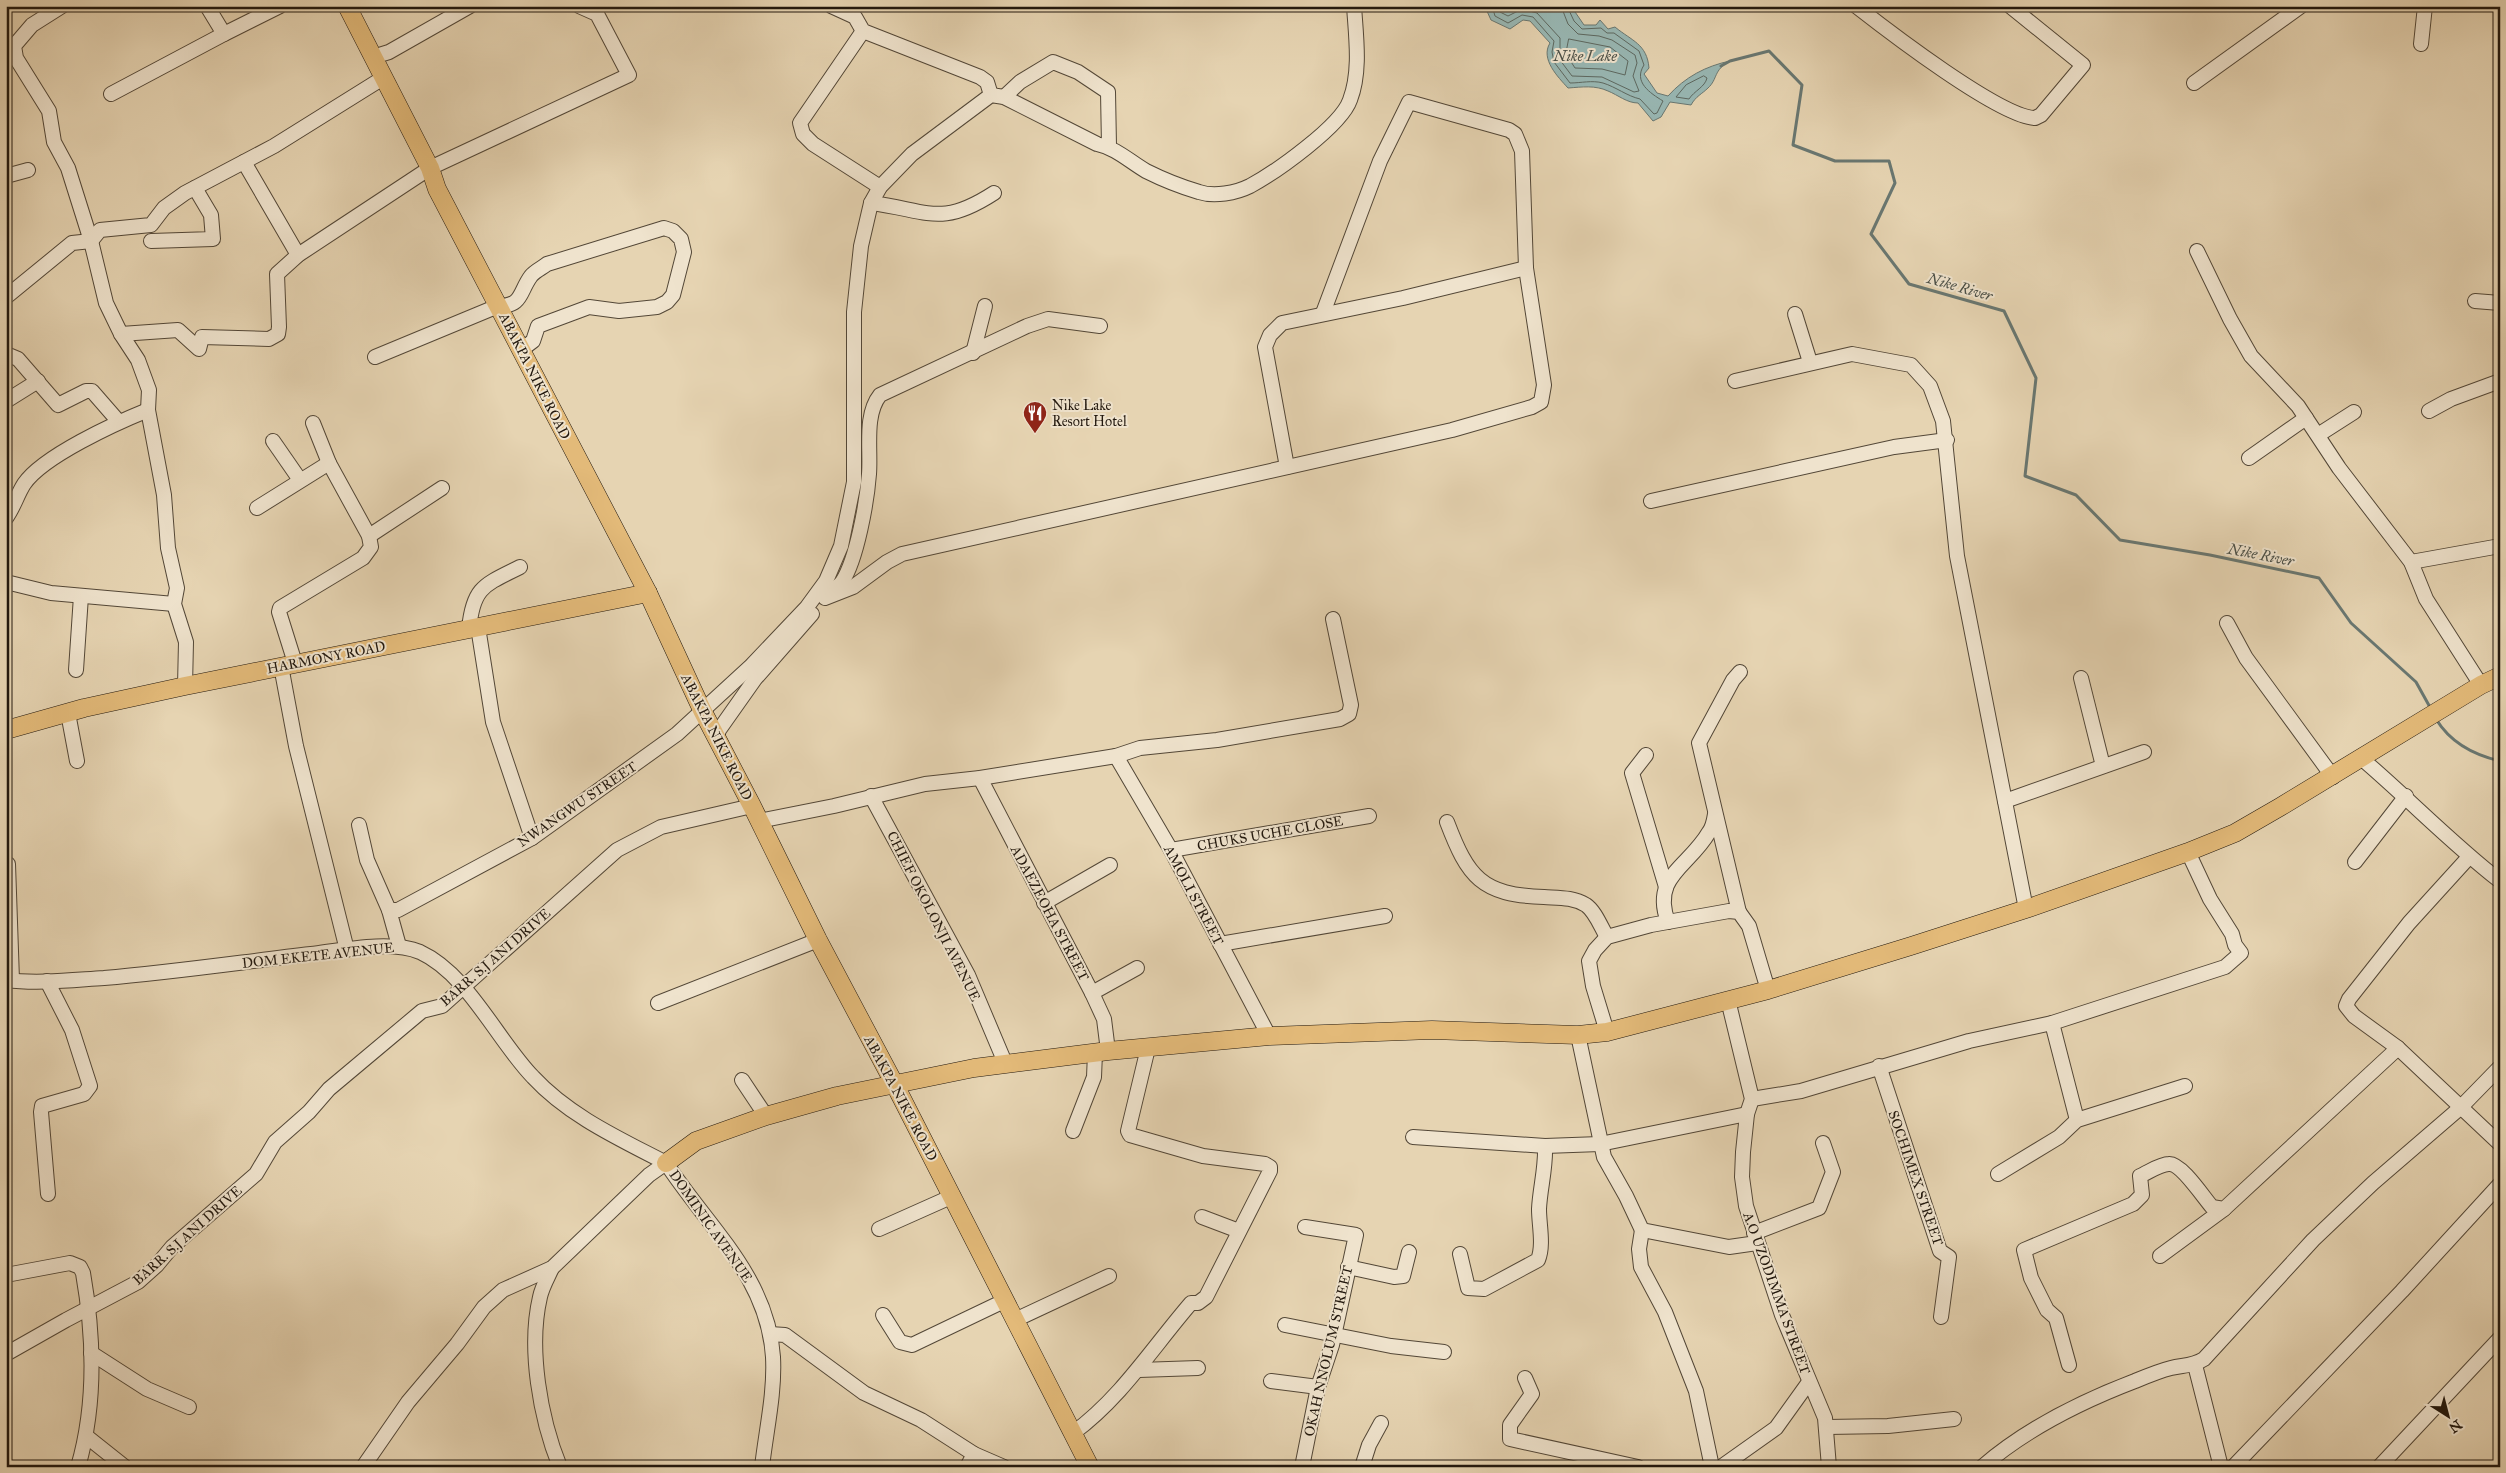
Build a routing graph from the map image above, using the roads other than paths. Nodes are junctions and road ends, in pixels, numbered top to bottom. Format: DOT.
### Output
graph roads {
  1 [pos="62,6"];
  2 [pos="207,6"];
  3 [pos="280,6"];
  4 [pos="347,6"];
  5 [pos="470,6"];
  6 [pos="579,6"];
  7 [pos="830,6"];
  8 [pos="1354,6"];
  9 [pos="1856,6"];
  10 [pos="2010,6"];
  11 [pos="2301,6"];
  12 [pos="2425,6"];
  13 [pos="863,32"];
  14 [pos="224,34"];
  15 [pos="2421,44"];
  16 [pos="10,48"];
  17 [pos="373,58"];
  18 [pos="383,78"];
  19 [pos="2194,83"];
  20 [pos="111,94"];
  21 [pos="997,96"];
  22 [pos="1109,146"];
  23 [pos="244,162"];
  24 [pos="430,168"];
  25 [pos="28,170"];
  26 [pos="6,176"];
  27 [pos="880,187"];
  28 [pos="195,188"];
  29 [pos="994,193"];
  30 [pos="871,203"];
  31 [pos="91,241"];
  32 [pos="151,241"];
  33 [pos="2197,251"];
  34 [pos="298,254"];
  35 [pos="1526,268"];
  36 [pos="6,297"];
  37 [pos="2475,301"];
  38 [pos="2500,304"];
  39 [pos="498,306"];
  40 [pos="985,306"];
  41 [pos="1323,313"];
  42 [pos="1794,314"];
  43 [pos="1100,326"];
  44 [pos="121,334"];
  45 [pos="521,350"];
  46 [pos="973,353"];
  47 [pos="6,354"];
  48 [pos="375,357"];
  49 [pos="1810,362"];
  50 [pos="38,381"];
  51 [pos="1735,381"];
  52 [pos="2500,381"];
  53 [pos="6,402"];
  54 [pos="148,410"];
  55 [pos="2429,411"];
  56 [pos="2354,412"];
  57 [pos="2306,418"];
  58 [pos="119,422"];
  59 [pos="313,423"];
  60 [pos="2318,435"];
  61 [pos="1947,440"];
  62 [pos="273,441"];
  63 [pos="2249,458"];
  64 [pos="329,463"];
  65 [pos="1287,467"];
  66 [pos="300,480"];
  67 [pos="442,488"];
  68 [pos="1651,500"];
  69 [pos="257,508"];
  70 [pos="6,518"];
  71 [pos="369,536"];
  72 [pos="2500,546"];
  73 [pos="2411,562"];
  74 [pos="520,567"];
  75 [pos="6,582"];
  76 [pos="648,593"];
  77 [pos="81,596"];
  78 [pos="825,598"];
  79 [pos="174,604"];
  80 [pos="1333,619"];
  81 [pos="2227,623"];
  82 [pos="473,628"];
  83 [pos="288,665"];
  84 [pos="76,670"];
  85 [pos="1740,672"];
  86 [pos="2500,676"];
  87 [pos="2081,678"];
  88 [pos="185,686"];
  89 [pos="2473,690"];
  90 [pos="702,710"];
  91 [pos="68,713"];
  92 [pos="6,730"];
  93 [pos="2144,752"];
  94 [pos="1646,755"];
  95 [pos="1116,756"];
  96 [pos="2361,758"];
  97 [pos="77,761"];
  98 [pos="2103,766"];
  99 [pos="2333,777"];
  100 [pos="980,778"];
  101 [pos="872,796"];
  102 [pos="2406,796"];
  103 [pos="2005,800"];
  104 [pos="1716,813"];
  105 [pos="757,816"];
  106 [pos="1370,816"];
  107 [pos="1447,822"];
  108 [pos="359,825"];
  109 [pos="532,838"];
  110 [pos="1171,850"];
  111 [pos="2188,852"];
  112 [pos="2469,857"];
  113 [pos="2355,862"];
  114 [pos="8,864"];
  115 [pos="1110,865"];
  116 [pos="2500,881"];
  117 [pos="1666,887"];
  118 [pos="1044,903"];
  119 [pos="2026,909"];
  120 [pos="389,910"];
  121 [pos="1738,912"];
  122 [pos="1385,916"];
  123 [pos="1668,922"];
  124 [pos="1607,937"];
  125 [pos="818,940"];
  126 [pos="1220,944"];
  127 [pos="399,946"];
  128 [pos="347,950"];
  129 [pos="1137,968"];
  130 [pos="9,980"];
  131 [pos="47,981"];
  132 [pos="462,986"];
  133 [pos="1768,990"];
  134 [pos="1092,993"];
  135 [pos="1728,1000"];
  136 [pos="658,1003"];
  137 [pos="2052,1023"];
  138 [pos="1607,1032"];
  139 [pos="1578,1035"];
  140 [pos="1269,1036"];
  141 [pos="1148,1048"];
  142 [pos="2398,1048"];
  143 [pos="1102,1052"];
  144 [pos="1006,1065"];
  145 [pos="1878,1066"];
  146 [pos="2500,1067"];
  147 [pos="742,1080"];
  148 [pos="895,1085"];
  149 [pos="2185,1086"];
  150 [pos="1752,1099"];
  151 [pos="2460,1108"];
  152 [pos="1747,1114"];
  153 [pos="766,1116"];
  154 [pos="2077,1120"];
  155 [pos="1073,1131"];
  156 [pos="1414,1138"];
  157 [pos="1823,1143"];
  158 [pos="1600,1144"];
  159 [pos="2500,1144"];
  160 [pos="1545,1146"];
  161 [pos="666,1163"];
  162 [pos="1998,1174"];
  163 [pos="2500,1184"];
  164 [pos="48,1194"];
  165 [pos="953,1196"];
  166 [pos="2224,1209"];
  167 [pos="1202,1217"];
  168 [pos="1305,1227"];
  169 [pos="879,1228"];
  170 [pos="1642,1230"];
  171 [pos="1239,1231"];
  172 [pos="1756,1238"];
  173 [pos="1409,1252"];
  174 [pos="1460,1254"];
  175 [pos="2160,1256"];
  176 [pos="1348,1267"];
  177 [pos="552,1268"];
  178 [pos="6,1275"];
  179 [pos="1109,1276"];
  180 [pos="1004,1301"];
  181 [pos="88,1310"];
  182 [pos="883,1315"];
  183 [pos="1941,1318"];
  184 [pos="1015,1320"];
  185 [pos="1285,1324"];
  186 [pos="1334,1333"];
  187 [pos="770,1334"];
  188 [pos="2500,1338"];
  189 [pos="1444,1352"];
  190 [pos="91,1353"];
  191 [pos="6,1354"];
  192 [pos="2069,1364"];
  193 [pos="2195,1365"];
  194 [pos="1198,1368"];
  195 [pos="1139,1370"];
  196 [pos="1525,1378"];
  197 [pos="1272,1381"];
  198 [pos="1809,1382"];
  199 [pos="1318,1387"];
  200 [pos="189,1407"];
  201 [pos="1954,1419"];
  202 [pos="1381,1423"];
  203 [pos="1827,1427"];
  204 [pos="1073,1433"];
  205 [pos="86,1436"];
  206 [pos="974,1454"];
  207 [pos="78,1467"];
  208 [pos="125,1467"];
  209 [pos="363,1467"];
  210 [pos="560,1467"];
  211 [pos="762,1467"];
  212 [pos="967,1467"];
  213 [pos="1004,1467"];
  214 [pos="1090,1467"];
  215 [pos="1302,1467"];
  216 [pos="1362,1467"];
  217 [pos="1638,1467"];
  218 [pos="1712,1467"];
  219 [pos="1721,1467"];
  220 [pos="1829,1467"];
  221 [pos="1982,1467"];
  222 [pos="2221,1467"];
  223 [pos="2234,1467"];
  224 [pos="2379,1467"];
  1 -- 16 [label="street"];
  2 -- 14 [label="street"];
  3 -- 14 [label="street"];
  4 -- 17 [label="main road, ABAKPA NIKE ROAD"];
  5 -- 17 [label="street"];
  6 -- 24 [label="street"];
  7 -- 13 [label="street"];
  8 -- 22 [label="street"];
  9 -- 10 [label="street"];
  11 -- 19 [label="street"];
  12 -- 15 [label="street"];
  13 -- 21 [label="street"];
  13 -- 27 [label="street"];
  14 -- 20 [label="street"];
  16 -- 31 [label="street"];
  17 -- 18 [label="main road, ABAKPA NIKE ROAD"];
  18 -- 23 [label="street"];
  18 -- 24 [label="main road, ABAKPA NIKE ROAD"];
  21 -- 22 [label="street"];
  21 -- 22 [label="street, NWANGWU STREET"];
  21 -- 27 [label="street, NWANGWU STREET"];
  23 -- 28 [label="street"];
  23 -- 34 [label="street"];
  24 -- 34 [label="street"];
  24 -- 39 [label="main road, ABAKPA NIKE ROAD"];
  25 -- 26 [label="street"];
  27 -- 30 [label="street, NWANGWU STREET"];
  28 -- 31 [label="street"];
  28 -- 32 [label="street"];
  29 -- 30 [label="street"];
  30 -- 90 [label="street, NWANGWU STREET"];
  31 -- 36 [label="street"];
  31 -- 44 [label="street"];
  33 -- 57 [label="street"];
  34 -- 44 [label="street"];
  35 -- 41 [label="street"];
  35 -- 41 [label="street"];
  35 -- 65 [label="street"];
  37 -- 38 [label="street"];
  39 -- 45 [label="main road, ABAKPA NIKE ROAD"];
  39 -- 45 [label="street"];
  39 -- 48 [label="street"];
  40 -- 46 [label="street"];
  41 -- 65 [label="street"];
  42 -- 49 [label="street"];
  43 -- 46 [label="street"];
  44 -- 54 [label="street"];
  45 -- 76 [label="main road, ABAKPA NIKE ROAD"];
  46 -- 78 [label="street"];
  47 -- 50 [label="street"];
  49 -- 51 [label="street"];
  49 -- 61 [label="street"];
  50 -- 53 [label="street"];
  50 -- 58 [label="street"];
  52 -- 55 [label="street"];
  54 -- 58 [label="street"];
  54 -- 79 [label="street"];
  56 -- 60 [label="street"];
  57 -- 60 [label="street"];
  57 -- 63 [label="street"];
  58 -- 70 [label="street"];
  59 -- 64 [label="street"];
  60 -- 73 [label="street"];
  61 -- 68 [label="street"];
  61 -- 103 [label="street"];
  62 -- 66 [label="street"];
  64 -- 66 [label="street"];
  64 -- 71 [label="street"];
  65 -- 78 [label="street"];
  66 -- 69 [label="street"];
  67 -- 71 [label="street"];
  71 -- 83 [label="street"];
  72 -- 73 [label="street"];
  73 -- 89 [label="street"];
  74 -- 82 [label="street"];
  75 -- 77 [label="street"];
  76 -- 82 [label="main road, HARMONY ROAD"];
  76 -- 90 [label="main road, ABAKPA NIKE ROAD"];
  77 -- 79 [label="street"];
  77 -- 84 [label="street"];
  78 -- 105 [label="street"];
  79 -- 88 [label="street"];
  80 -- 95 [label="street, BARR. S.J ANI DRIVE"];
  81 -- 99 [label="street"];
  82 -- 83 [label="main road, HARMONY ROAD"];
  82 -- 109 [label="street"];
  83 -- 88 [label="main road, HARMONY ROAD"];
  83 -- 128 [label="street"];
  85 -- 104 [label="street"];
  86 -- 89 [label="main road"];
  87 -- 98 [label="street"];
  88 -- 91 [label="main road, HARMONY ROAD"];
  89 -- 96 [label="main road"];
  90 -- 105 [label="main road, ABAKPA NIKE ROAD"];
  90 -- 109 [label="street, NWANGWU STREET"];
  91 -- 92 [label="main road, HARMONY ROAD"];
  91 -- 97 [label="street"];
  93 -- 98 [label="street"];
  94 -- 117 [label="street"];
  95 -- 100 [label="street, BARR. S.J ANI DRIVE"];
  95 -- 110 [label="street, AMOLI STREET"];
  96 -- 99 [label="main road"];
  96 -- 102 [label="street"];
  98 -- 103 [label="street"];
  99 -- 111 [label="main road"];
  100 -- 101 [label="street, BARR. S.J ANI DRIVE"];
  100 -- 118 [label="street, ADAEZEOHA STREET"];
  101 -- 105 [label="street, BARR. S.J ANI DRIVE"];
  101 -- 144 [label="street, CHIEF OKOLONJI AVENUE"];
  102 -- 112 [label="street"];
  102 -- 113 [label="street"];
  103 -- 119 [label="street"];
  104 -- 117 [label="street"];
  104 -- 121 [label="street"];
  105 -- 125 [label="main road, ABAKPA NIKE ROAD"];
  105 -- 132 [label="street, BARR. S.J ANI DRIVE"];
  106 -- 110 [label="street, CHUKS UCHE CLOSE"];
  107 -- 124 [label="street"];
  108 -- 120 [label="street"];
  109 -- 120 [label="street, NWANGWU STREET"];
  110 -- 126 [label="street, AMOLI STREET"];
  111 -- 119 [label="main road"];
  111 -- 137 [label="street"];
  112 -- 116 [label="street"];
  112 -- 142 [label="street"];
  114 -- 130 [label="street"];
  115 -- 118 [label="street"];
  117 -- 123 [label="street"];
  118 -- 134 [label="street, ADAEZEOHA STREET"];
  119 -- 133 [label="main road"];
  120 -- 127 [label="street"];
  121 -- 123 [label="street"];
  121 -- 133 [label="street"];
  122 -- 126 [label="street"];
  123 -- 124 [label="street"];
  124 -- 138 [label="street"];
  125 -- 136 [label="street"];
  125 -- 148 [label="main road, ABAKPA NIKE ROAD"];
  126 -- 140 [label="street, AMOLI STREET"];
  127 -- 128 [label="street, DOM EKETE AVENUE"];
  127 -- 132 [label="street, DOM EKETE AVENUE"];
  128 -- 131 [label="street, DOM EKETE AVENUE"];
  129 -- 134 [label="street"];
  130 -- 131 [label="street, DOM EKETE AVENUE"];
  131 -- 164 [label="street"];
  132 -- 161 [label="street, DOM EKETE AVENUE"];
  132 -- 181 [label="street, BARR. S.J ANI DRIVE"];
  133 -- 135 [label="main road"];
  134 -- 143 [label="street, ADAEZEOHA STREET"];
  135 -- 138 [label="main road"];
  135 -- 150 [label="street"];
  137 -- 145 [label="street"];
  137 -- 154 [label="street"];
  138 -- 139 [label="main road"];
  139 -- 140 [label="main road"];
  139 -- 158 [label="street"];
  140 -- 141 [label="main road"];
  141 -- 143 [label="main road"];
  141 -- 171 [label="street"];
  142 -- 151 [label="street"];
  142 -- 166 [label="street"];
  143 -- 144 [label="main road"];
  143 -- 155 [label="street, ADAEZEOHA STREET"];
  144 -- 148 [label="main road"];
  145 -- 150 [label="street"];
  145 -- 183 [label="street, SOCHIMEX STREET"];
  146 -- 151 [label="street"];
  147 -- 153 [label="street"];
  148 -- 153 [label="main road"];
  148 -- 165 [label="main road, ABAKPA NIKE ROAD"];
  149 -- 154 [label="street"];
  150 -- 152 [label="street, A.O UZODIMMA STREET"];
  151 -- 159 [label="street"];
  151 -- 193 [label="street"];
  152 -- 158 [label="street"];
  152 -- 172 [label="street, A.O UZODIMMA STREET"];
  153 -- 161 [label="main road"];
  154 -- 162 [label="street"];
  156 -- 160 [label="street"];
  157 -- 172 [label="street"];
  158 -- 160 [label="street"];
  158 -- 170 [label="street"];
  160 -- 174 [label="street"];
  161 -- 177 [label="street"];
  161 -- 187 [label="street, DOMINIC AVENUE"];
  163 -- 223 [label="street"];
  165 -- 169 [label="street"];
  165 -- 180 [label="main road, ABAKPA NIKE ROAD"];
  166 -- 175 [label="street"];
  166 -- 192 [label="street"];
  167 -- 171 [label="street"];
  168 -- 176 [label="street, OKAH NNOLUM STREET"];
  170 -- 172 [label="street"];
  170 -- 218 [label="street"];
  171 -- 195 [label="street"];
  172 -- 198 [label="street, A.O UZODIMMA STREET"];
  173 -- 176 [label="street"];
  176 -- 186 [label="street, OKAH NNOLUM STREET"];
  177 -- 209 [label="street"];
  177 -- 210 [label="street"];
  178 -- 181 [label="street"];
  179 -- 184 [label="street"];
  180 -- 182 [label="street"];
  180 -- 184 [label="main road, ABAKPA NIKE ROAD"];
  181 -- 190 [label="street"];
  181 -- 191 [label="street, BARR. S.J ANI DRIVE"];
  184 -- 204 [label="main road, ABAKPA NIKE ROAD"];
  185 -- 186 [label="street"];
  186 -- 189 [label="street"];
  186 -- 199 [label="street, OKAH NNOLUM STREET"];
  187 -- 206 [label="street"];
  187 -- 211 [label="street, DOMINIC AVENUE"];
  188 -- 224 [label="street"];
  190 -- 200 [label="street"];
  190 -- 205 [label="street"];
  193 -- 221 [label="street"];
  193 -- 222 [label="street"];
  194 -- 195 [label="street"];
  195 -- 204 [label="street"];
  196 -- 217 [label="street"];
  197 -- 199 [label="street"];
  198 -- 203 [label="street, A.O UZODIMMA STREET"];
  198 -- 219 [label="street"];
  199 -- 215 [label="street, OKAH NNOLUM STREET"];
  201 -- 203 [label="street"];
  202 -- 216 [label="street"];
  203 -- 220 [label="street, A.O UZODIMMA STREET"];
  204 -- 214 [label="main road, ABAKPA NIKE ROAD"];
  205 -- 207 [label="street"];
  205 -- 208 [label="street"];
  206 -- 212 [label="street"];
  206 -- 213 [label="street"];
}
